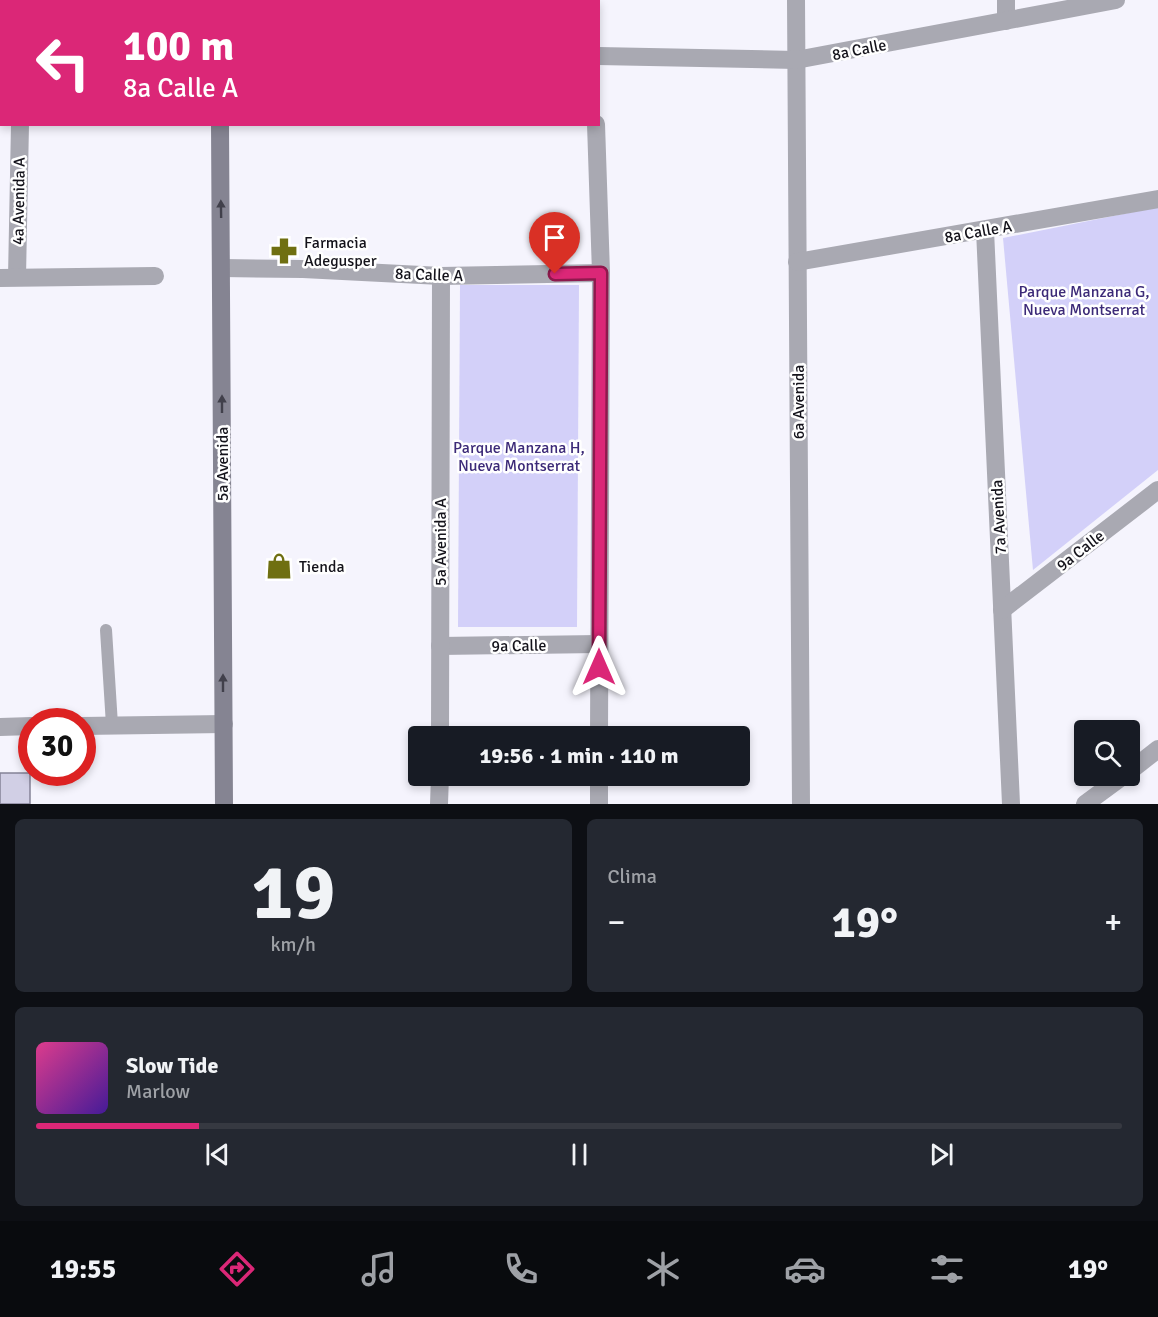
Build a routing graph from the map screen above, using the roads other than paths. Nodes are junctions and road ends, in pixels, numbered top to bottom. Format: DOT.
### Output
graph roads {
  1 [pos="796,0"];
  2 [pos="1006,0"];
  3 [pos="1116,0"];
  4 [pos="1006,21"];
  5 [pos="600,56"];
  6 [pos="796,60"];
  7 [pos="20,126"];
  8 [pos="220,126"];
  9 [pos="596,126"];
  10 [pos="1158,199"];
  11 [pos="985,230"];
  12 [pos="797,262"];
  13 [pos="222,268"];
  14 [pos="601,273"];
  15 [pos="155,276"];
  16 [pos="441,276"];
  17 [pos="8,277"];
  18 [pos="1158,490"];
  19 [pos="1002,610"];
  20 [pos="106,630"];
  21 [pos="599,644"];
  22 [pos="440,646"];
  23 [pos="224,724"];
  24 [pos="112,725"];
  25 [pos="18,726"];
  26 [pos="96,726"];
  27 [pos="440,726"];
  28 [pos="599,726"];
  29 [pos="0,727"];
  30 [pos="1158,749"];
  31 [pos="1140,763"];
  32 [pos="440,786"];
  33 [pos="599,786"];
  34 [pos="1109,786"];
  35 [pos="224,804"];
  36 [pos="440,804"];
  37 [pos="599,804"];
  38 [pos="801,804"];
  39 [pos="1011,804"];
  40 [pos="1085,804"];
  1 -- 6 [label="street, 6a Avenida"];
  2 -- 4 [label="street"];
  3 -- 4 [label="street, 8a Calle"];
  4 -- 6 [label="street, 8a Calle"];
  5 -- 6 [label="street, 8a Calle"];
  6 -- 12 [label="street, 6a Avenida"];
  7 -- 17 [label="street, 4a Avenida A"];
  13 -- 8 [label="main road, 5a Avenida, one-way"];
  9 -- 14 [label="street"];
  10 -- 11 [label="street, 8a Calle A"];
  11 -- 12 [label="street, 8a Calle A"];
  11 -- 19 [label="street, 7a Avenida"];
  12 -- 38 [label="street, 6a Avenida"];
  13 -- 16 [label="street, 8a Calle A"];
  23 -- 13 [label="main road, 5a Avenida, one-way"];
  14 -- 16 [label="street, 8a Calle A"];
  14 -- 21 [label="street"];
  15 -- 17 [label="street"];
  16 -- 22 [label="street, 5a Avenida A"];
  18 -- 19 [label="street, 9a Calle"];
  19 -- 39 [label="street, 7a Avenida"];
  20 -- 24 [label="lane"];
  21 -- 22 [label="street, 9a Calle"];
  21 -- 28 [label="street"];
  22 -- 27 [label="street, 5a Avenida A"];
  23 -- 24 [label="street"];
  23 -- 35 [label="main road, 5a Avenida"];
  24 -- 26 [label="street"];
  25 -- 29 [label="street"];
  30 -- 31 [label="street"];
  32 -- 36 [label="street"];
  33 -- 37 [label="street"];
  34 -- 40 [label="street"];
}
